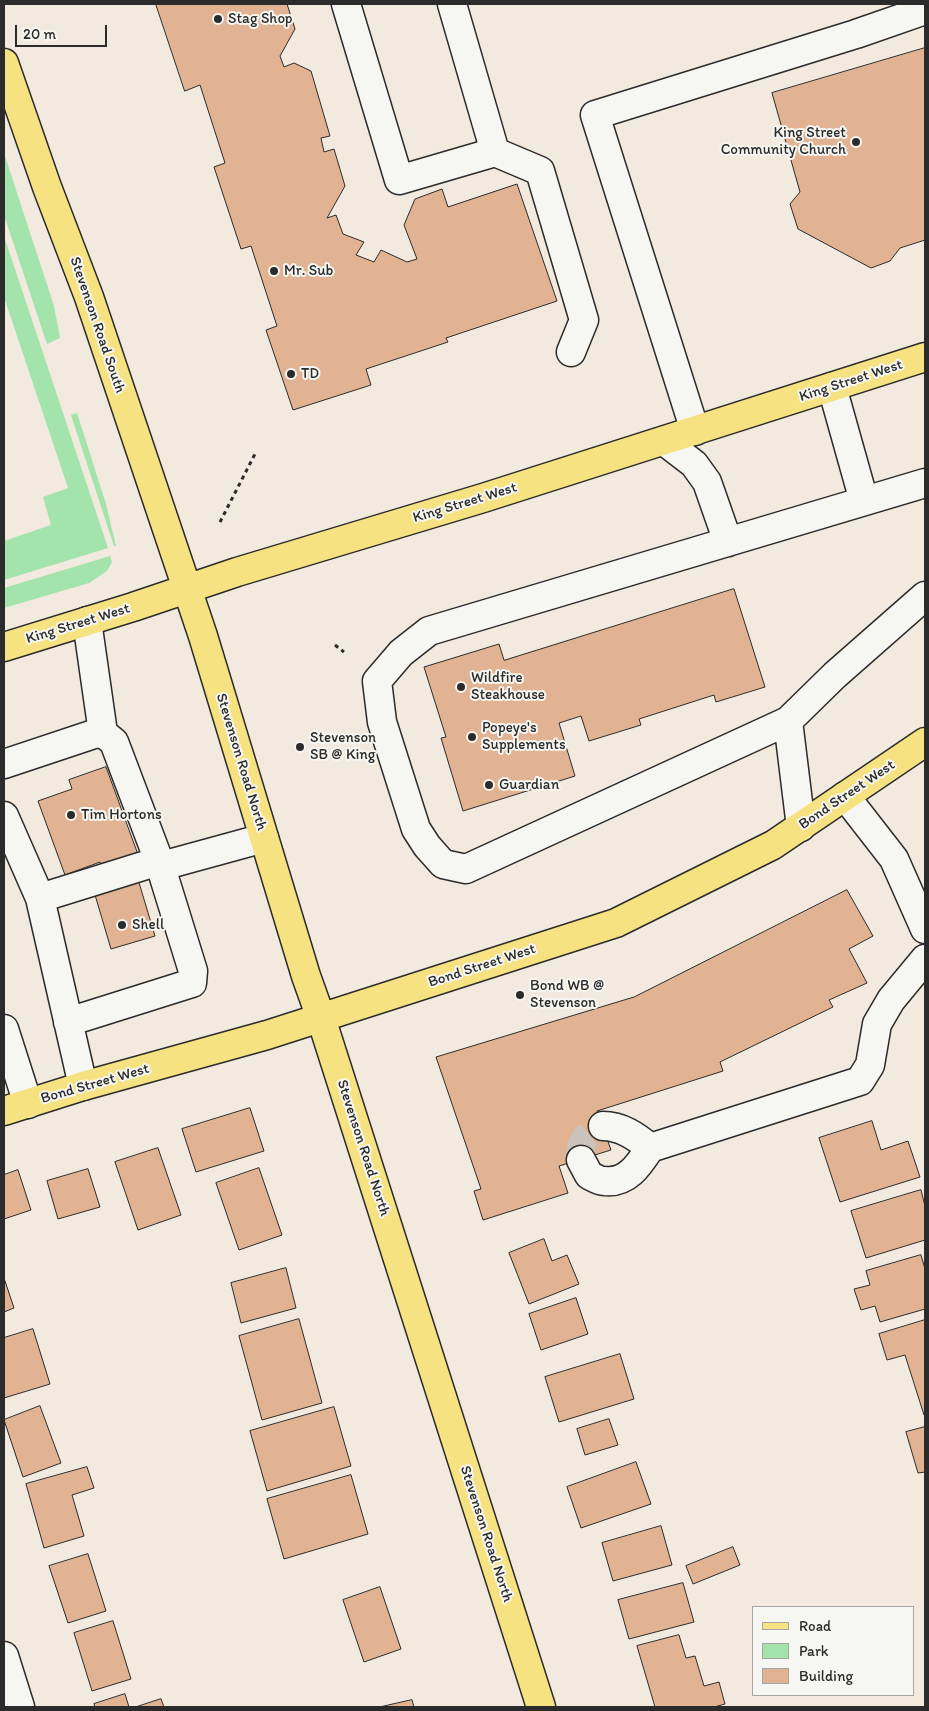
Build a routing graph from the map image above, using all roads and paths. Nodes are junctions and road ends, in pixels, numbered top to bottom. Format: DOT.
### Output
graph roads {
  1 [pos="346,4"];
  2 [pos="452,4"];
  3 [pos="925,10"];
  4 [pos="4,63"];
  5 [pos="495,152"];
  6 [pos="571,352"];
  7 [pos="925,357"];
  8 [pos="832,387"];
  9 [pos="695,431"];
  10 [pos="664,441"];
  11 [pos="256,452"];
  12 [pos="925,483"];
  13 [pos="864,501"];
  14 [pos="220,522"];
  15 [pos="728,542"];
  16 [pos="187,588"];
  17 [pos="925,596"];
  18 [pos="87,622"];
  19 [pos="335,645"];
  20 [pos="4,647"];
  21 [pos="344,652"];
  22 [pos="788,721"];
  23 [pos="103,734"];
  24 [pos="925,742"];
  25 [pos="4,764"];
  26 [pos="845,796"];
  27 [pos="4,816"];
  28 [pos="801,826"];
  29 [pos="264,838"];
  30 [pos="160,861"];
  31 [pos="40,898"];
  32 [pos="925,929"];
  33 [pos="925,959"];
  34 [pos="322,1018"];
  35 [pos="68,1022"];
  36 [pos="4,1029"];
  37 [pos="82,1086"];
  38 [pos="16,1107"];
  39 [pos="602,1126"];
  40 [pos="650,1148"];
  41 [pos="581,1160"];
  42 [pos="4,1656"];
  43 [pos="20,1707"];
  44 [pos="541,1707"];
  1 -- 5 [label="street"];
  2 -- 5 [label="street"];
  3 -- 9 [label="street"];
  4 -- 16 [label="main road, Stevenson Road South"];
  5 -- 6 [label="street"];
  7 -- 8 [label="main road, King Street West"];
  8 -- 9 [label="main road, King Street West"];
  8 -- 13 [label="street"];
  9 -- 10 [label="main road, King Street West"];
  10 -- 15 [label="street"];
  10 -- 16 [label="main road, King Street West"];
  11 -- 14 [label="path"];
  12 -- 13 [label="street"];
  13 -- 15 [label="street"];
  15 -- 22 [label="street"];
  16 -- 18 [label="main road, King Street West"];
  16 -- 29 [label="main road, Stevenson Road North"];
  17 -- 22 [label="street"];
  18 -- 20 [label="main road, King Street West"];
  18 -- 23 [label="street"];
  19 -- 21 [label="path"];
  22 -- 28 [label="street"];
  23 -- 25 [label="street"];
  23 -- 30 [label="street"];
  24 -- 26 [label="main road, Bond Street West"];
  26 -- 28 [label="main road, Bond Street West"];
  26 -- 32 [label="street"];
  27 -- 31 [label="street"];
  28 -- 34 [label="main road, Bond Street West"];
  29 -- 30 [label="street"];
  29 -- 34 [label="main road, Stevenson Road North"];
  30 -- 31 [label="street"];
  30 -- 35 [label="street"];
  31 -- 35 [label="street"];
  33 -- 40 [label="street"];
  34 -- 37 [label="main road, Bond Street West"];
  34 -- 44 [label="main road, Stevenson Road North"];
  35 -- 37 [label="street"];
  36 -- 38 [label="street"];
  37 -- 38 [label="main road, Bond Street West"];
  39 -- 40 [label="street"];
  40 -- 41 [label="street"];
  42 -- 43 [label="street"];
}
